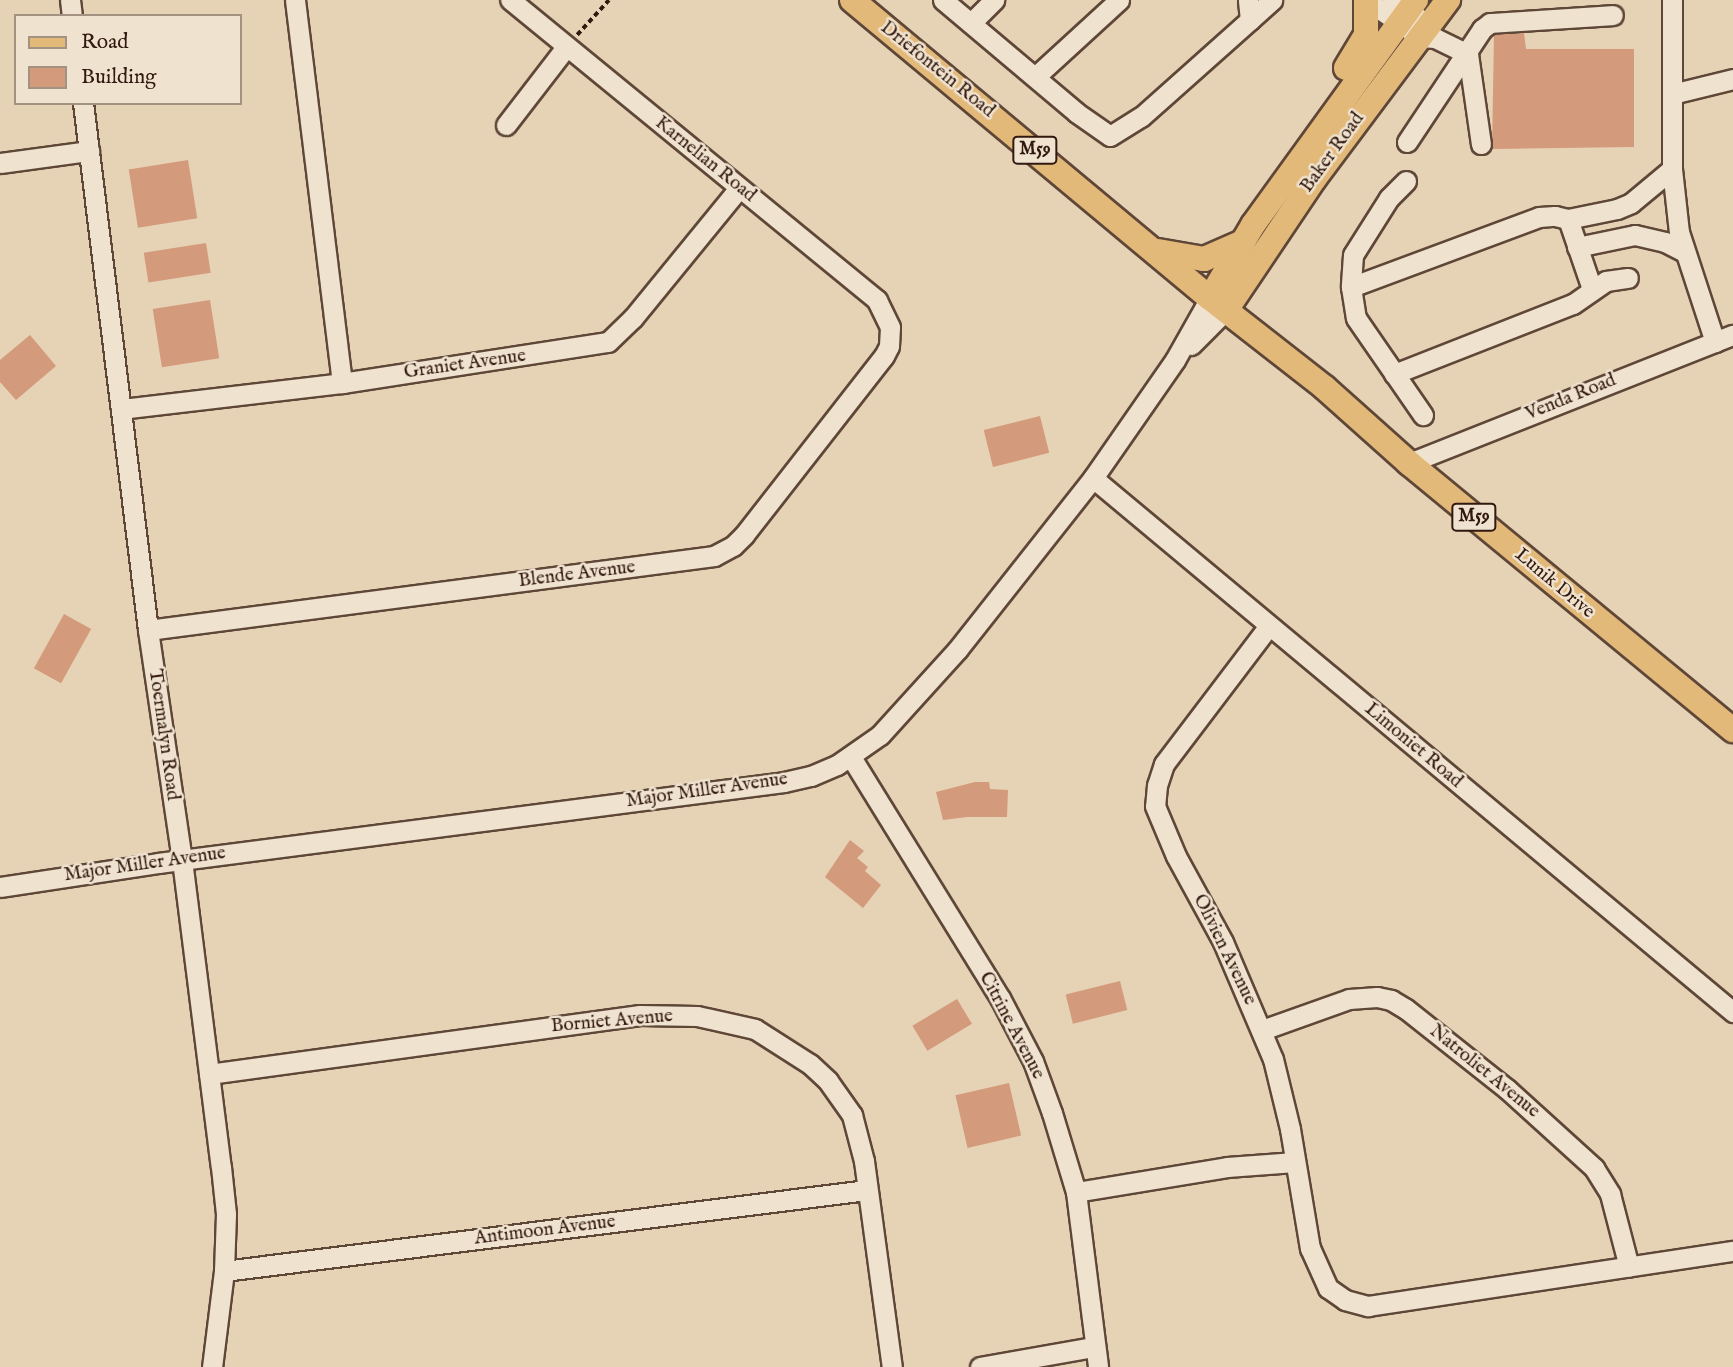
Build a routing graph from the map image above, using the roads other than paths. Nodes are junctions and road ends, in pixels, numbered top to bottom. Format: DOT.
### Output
graph roads {
  1 [pos="295,0"];
  2 [pos="510,0"];
  3 [pos="852,0"];
  4 [pos="943,0"];
  5 [pos="994,0"];
  6 [pos="1119,0"];
  7 [pos="1248,0"];
  8 [pos="1272,0"];
  9 [pos="1366,0"];
  10 [pos="1448,0"];
  11 [pos="1672,0"];
  12 [pos="1403,9"];
  13 [pos="1613,15"];
  14 [pos="1250,20"];
  15 [pos="971,23"];
  16 [pos="1428,33"];
  17 [pos="566,47"];
  18 [pos="1468,54"];
  19 [pos="1035,77"];
  20 [pos="1733,79"];
  21 [pos="1672,94"];
  22 [pos="83,105"];
  23 [pos="506,125"];
  24 [pos="1406,142"];
  25 [pos="1311,143"];
  26 [pos="1481,144"];
  27 [pos="89,150"];
  28 [pos="0,163"];
  29 [pos="1672,169"];
  30 [pos="1406,181"];
  31 [pos="738,188"];
  32 [pos="1568,219"];
  33 [pos="1243,242"];
  34 [pos="1577,247"];
  35 [pos="1157,251"];
  36 [pos="1685,253"];
  37 [pos="1628,278"];
  38 [pos="1351,287"];
  39 [pos="1592,289"];
  40 [pos="1217,304"];
  41 [pos="890,327"];
  42 [pos="1724,338"];
  43 [pos="1394,374"];
  44 [pos="342,383"];
  45 [pos="121,409"];
  46 [pos="1423,415"];
  47 [pos="1409,463"];
  48 [pos="1093,478"];
  49 [pos="1268,627"];
  50 [pos="148,630"];
  51 [pos="1733,730"];
  52 [pos="851,757"];
  53 [pos="182,860"];
  54 [pos="50,878"];
  55 [pos="0,881"];
  56 [pos="0,887"];
  57 [pos="1733,1012"];
  58 [pos="1262,1030"];
  59 [pos="209,1074"];
  60 [pos="1295,1162"];
  61 [pos="867,1190"];
  62 [pos="1076,1192"];
  63 [pos="1733,1251"];
  64 [pos="1629,1268"];
  65 [pos="224,1271"];
  66 [pos="1096,1357"];
  67 [pos="212,1367"];
  68 [pos="892,1367"];
  69 [pos="980,1367"];
  1 -- 44 [label="street"];
  2 -- 17 [label="street, Karnelian Road"];
  3 -- 35 [label="main road, Driefontein Road / M59"];
  4 -- 15 [label="street"];
  5 -- 15 [label="street"];
  6 -- 19 [label="street"];
  7 -- 14 [label="street"];
  8 -- 14 [label="street"];
  9 -- 12 [label="street"];
  9 -- 25 [label="main road"];
  10 -- 16 [label="main road, Baker Road"];
  11 -- 21 [label="street"];
  12 -- 16 [label="street"];
  12 -- 25 [label="main road, Baker Road"];
  13 -- 18 [label="street"];
  14 -- 19 [label="street"];
  15 -- 19 [label="street"];
  16 -- 18 [label="street"];
  16 -- 40 [label="main road, Baker Road"];
  17 -- 23 [label="street"];
  17 -- 31 [label="street, Karnelian Road"];
  18 -- 24 [label="street"];
  18 -- 26 [label="street"];
  20 -- 21 [label="street"];
  21 -- 29 [label="street"];
  22 -- 27 [label="street, Toermalyn Road"];
  25 -- 33 [label="main road, Baker Road"];
  27 -- 28 [label="street"];
  27 -- 45 [label="street, Toermalyn Road"];
  29 -- 32 [label="street"];
  29 -- 36 [label="street"];
  30 -- 38 [label="street"];
  31 -- 41 [label="street, Karnelian Road"];
  31 -- 44 [label="street, Graniet Avenue"];
  32 -- 34 [label="street"];
  32 -- 38 [label="street"];
  33 -- 35 [label="main road"];
  33 -- 40 [label="main road, Baker Road"];
  34 -- 36 [label="street"];
  34 -- 39 [label="street"];
  35 -- 40 [label="main road, Driefontein Road / M59"];
  36 -- 42 [label="street"];
  37 -- 39 [label="street"];
  38 -- 43 [label="street"];
  39 -- 43 [label="street"];
  40 -- 47 [label="main road, Lunik Drive / M59"];
  40 -- 48 [label="street, Major Miller Avenue"];
  41 -- 50 [label="street, Blende Avenue"];
  42 -- 47 [label="street, Venda Road"];
  43 -- 46 [label="street"];
  44 -- 45 [label="street, Graniet Avenue"];
  45 -- 50 [label="street, Toermalyn Road"];
  47 -- 51 [label="main road, Lunik Drive / M59"];
  48 -- 49 [label="street, Limoniet Road"];
  48 -- 52 [label="street, Major Miller Avenue"];
  49 -- 57 [label="street, Limoniet Road"];
  49 -- 58 [label="street, Olivien Avenue"];
  50 -- 53 [label="street, Toermalyn Road"];
  52 -- 53 [label="street, Major Miller Avenue"];
  52 -- 62 [label="street, Citrine Avenue"];
  53 -- 54 [label="street, Major Miller Avenue"];
  53 -- 59 [label="street, Toermalyn Road"];
  54 -- 55 [label="street, Major Miller Avenue"];
  54 -- 56 [label="street, Major Miller Avenue"];
  58 -- 60 [label="street, Olivien Avenue"];
  58 -- 64 [label="street, Natroliet Avenue"];
  59 -- 61 [label="street, Borniet Avenue"];
  59 -- 65 [label="street, Toermalyn Road"];
  60 -- 62 [label="street"];
  60 -- 64 [label="street, Olivien Avenue"];
  61 -- 65 [label="street, Antimoon Avenue"];
  61 -- 68 [label="street, Borniet Avenue"];
  62 -- 66 [label="street, Citrine Avenue"];
  63 -- 64 [label="street"];
  65 -- 67 [label="street, Toermalyn Road"];
  66 -- 69 [label="street"];
}
